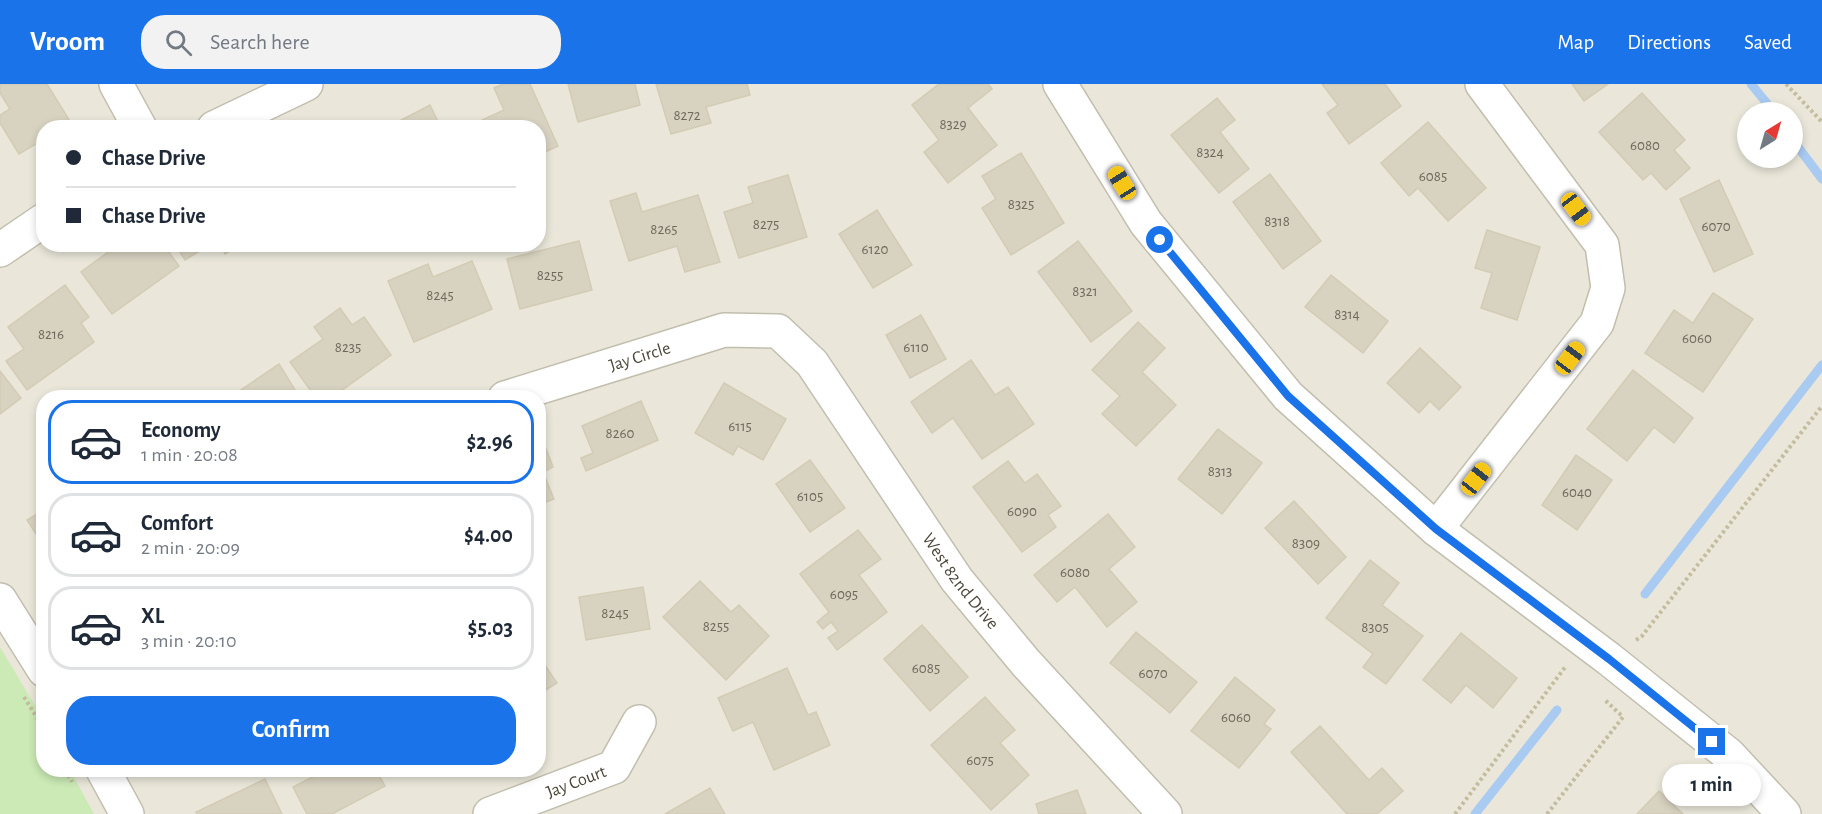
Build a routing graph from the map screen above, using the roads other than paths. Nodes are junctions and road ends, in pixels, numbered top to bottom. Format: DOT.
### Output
graph roads {
  1 [pos="116,84"];
  2 [pos="306,84"];
  3 [pos="1060,84"];
  4 [pos="1482,84"];
  5 [pos="136,120"];
  6 [pos="231,120"];
  7 [pos="36,225"];
  8 [pos="0,250"];
  9 [pos="778,331"];
  10 [pos="531,390"];
  11 [pos="1436,529"];
  12 [pos="0,600"];
  13 [pos="36,653"];
  14 [pos="639,722"];
  15 [pos="107,777"];
  16 [pos="127,814"];
  17 [pos="490,814"];
  18 [pos="1166,814"];
  19 [pos="1784,814"];
  1 -- 5 [label="street"];
  2 -- 6 [label="street"];
  3 -- 11 [label="street"];
  4 -- 11 [label="street"];
  7 -- 8 [label="street"];
  9 -- 10 [label="street, Jay Circle"];
  9 -- 18 [label="street, West 82nd Drive"];
  11 -- 19 [label="street"];
  12 -- 13 [label="street"];
  14 -- 17 [label="street, Jay Court"];
  15 -- 16 [label="street"];
}
